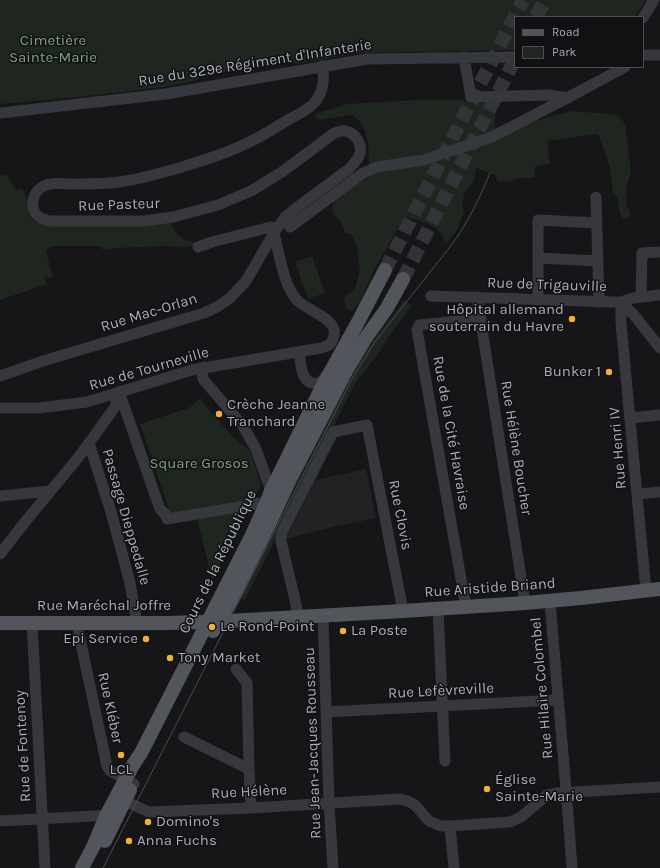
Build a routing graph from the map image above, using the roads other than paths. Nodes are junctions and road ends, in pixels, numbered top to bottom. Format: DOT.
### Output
graph roads {
  1 [pos="654,0"];
  2 [pos="644,16"];
  3 [pos="644,55"];
  4 [pos="660,55"];
  5 [pos="514,56"];
  6 [pos="464,57"];
  7 [pos="322,66"];
  8 [pos="623,68"];
  9 [pos="568,98"];
  10 [pos="0,113"];
  11 [pos="596,197"];
  12 [pos="596,223"];
  13 [pos="290,227"];
  14 [pos="274,233"];
  15 [pos="198,247"];
  16 [pos="660,252"];
  17 [pos="538,258"];
  18 [pos="598,261"];
  19 [pos="385,270"];
  20 [pos="402,279"];
  21 [pos="660,295"];
  22 [pos="431,296"];
  23 [pos="477,297"];
  24 [pos="641,297"];
  25 [pos="538,299"];
  26 [pos="599,302"];
  27 [pos="621,302"];
  28 [pos="481,319"];
  29 [pos="660,348"];
  30 [pos="299,352"];
  31 [pos="340,355"];
  32 [pos="204,367"];
  33 [pos="0,376"];
  34 [pos="118,392"];
  35 [pos="0,408"];
  36 [pos="660,415"];
  37 [pos="630,418"];
  38 [pos="89,443"];
  39 [pos="50,492"];
  40 [pos="660,492"];
  41 [pos="637,494"];
  42 [pos="0,496"];
  43 [pos="269,497"];
  44 [pos="0,554"];
  45 [pos="653,590"];
  46 [pos="550,601"];
  47 [pos="525,603"];
  48 [pos="466,607"];
  49 [pos="438,609"];
  50 [pos="403,611"];
  51 [pos="323,616"];
  52 [pos="299,617"];
  53 [pos="213,622"];
  54 [pos="0,623"];
  55 [pos="32,623"];
  56 [pos="77,623"];
  57 [pos="137,623"];
  58 [pos="236,669"];
  59 [pos="557,700"];
  60 [pos="443,706"];
  61 [pos="326,712"];
  62 [pos="184,737"];
  63 [pos="445,761"];
  64 [pos="249,769"];
  65 [pos="130,782"];
  66 [pos="660,787"];
  67 [pos="567,792"];
  68 [pos="125,801"];
  69 [pos="329,803"];
  70 [pos="252,808"];
  71 [pos="112,816"];
  72 [pos="42,819"];
  73 [pos="0,821"];
  74 [pos="450,826"];
  75 [pos="45,868"];
  76 [pos="82,868"];
  77 [pos="91,868"];
  78 [pos="333,868"];
  79 [pos="454,868"];
  80 [pos="572,868"];
  1 -- 2 [label="street"];
  3 -- 4 [label="street"];
  5 -- 6 [label="street, Rue du 329e Régiment d'Infanterie"];
  6 -- 7 [label="street, Rue du 329e Régiment d'Infanterie"];
  6 -- 9 [label="street"];
  7 -- 10 [label="street, Rue du 329e Régiment d'Infanterie"];
  7 -- 14 [label="street, Rue Pasteur"];
  8 -- 9 [label="street"];
  9 -- 13 [label="street"];
  11 -- 12 [label="street"];
  12 -- 17 [label="street"];
  12 -- 18 [label="street"];
  14 -- 15 [label="street"];
  14 -- 30 [label="street"];
  14 -- 33 [label="street, Rue Mac-Orlan"];
  16 -- 24 [label="street"];
  17 -- 18 [label="street"];
  17 -- 25 [label="street"];
  18 -- 26 [label="street"];
  19 -- 31 [label="main road, Cours de la République"];
  20 -- 53 [label="main road, Cours de la République"];
  21 -- 24 [label="street, Rue de Trigauville"];
  22 -- 23 [label="street, Rue de Trigauville"];
  23 -- 25 [label="street, Rue de Trigauville"];
  23 -- 28 [label="street, Rue Hélène Boucher"];
  24 -- 27 [label="street, Rue de Trigauville"];
  25 -- 26 [label="street, Rue de Trigauville"];
  26 -- 27 [label="street, Rue de Trigauville"];
  27 -- 29 [label="street"];
  27 -- 37 [label="street, Rue Henri IV"];
  28 -- 47 [label="street, Rue Hélène Boucher"];
  28 -- 48 [label="street, Rue de la Cité Havraise"];
  30 -- 31 [label="street"];
  30 -- 32 [label="street, Rue de Tourneville"];
  31 -- 43 [label="main road, Cours de la République"];
  32 -- 34 [label="street, Rue de Tourneville"];
  32 -- 43 [label="street"];
  34 -- 35 [label="street, Rue de Tourneville"];
  34 -- 38 [label="street"];
  34 -- 43 [label="street"];
  36 -- 37 [label="street"];
  37 -- 41 [label="street, Rue Henri IV"];
  38 -- 39 [label="street"];
  38 -- 57 [label="street, Passage Dieppedalle"];
  39 -- 42 [label="street"];
  39 -- 44 [label="street"];
  40 -- 41 [label="street"];
  41 -- 45 [label="street, Rue Henri IV"];
  43 -- 53 [label="main road, Cours de la République"];
  45 -- 46 [label="main road, Rue Aristide Briand"];
  46 -- 47 [label="main road, Rue Aristide Briand"];
  46 -- 59 [label="street, Rue Hilaire Colombel"];
  47 -- 48 [label="main road, Rue Aristide Briand"];
  48 -- 49 [label="main road, Rue Aristide Briand"];
  49 -- 50 [label="main road, Rue Aristide Briand"];
  49 -- 60 [label="street"];
  50 -- 51 [label="main road, Rue Aristide Briand"];
  50 -- 52 [label="street, Rue Clovis"];
  51 -- 52 [label="main road, Rue Aristide Briand"];
  51 -- 61 [label="street, Rue Jean-Jacques Rousseau"];
  52 -- 53 [label="main road, Rue Maréchal Joffre"];
  53 -- 57 [label="main road, Rue Maréchal Joffre"];
  53 -- 65 [label="main road, Cours de la République"];
  54 -- 55 [label="main road, Rue Maréchal Joffre"];
  55 -- 56 [label="main road, Rue Maréchal Joffre"];
  55 -- 72 [label="street, Rue de Fontenoy"];
  56 -- 57 [label="main road, Rue Maréchal Joffre"];
  56 -- 65 [label="street, Rue Kléber"];
  58 -- 64 [label="street"];
  59 -- 60 [label="street, Rue Lefèvreville"];
  59 -- 67 [label="street, Rue Hilaire Colombel"];
  60 -- 61 [label="street, Rue Lefèvreville"];
  60 -- 63 [label="street"];
  61 -- 69 [label="street, Rue Jean-Jacques Rousseau"];
  62 -- 64 [label="street"];
  64 -- 70 [label="street"];
  65 -- 68 [label="main road, Cours de la République"];
  65 -- 71 [label="main road, Cours de la République"];
  66 -- 67 [label="street"];
  67 -- 74 [label="street"];
  67 -- 80 [label="street, Rue Hilaire Colombel"];
  68 -- 70 [label="street, Rue Hélène"];
  68 -- 71 [label="main road, Cours de la République"];
  69 -- 70 [label="street, Rue Hélène"];
  69 -- 74 [label="street, Rue Hélène"];
  69 -- 78 [label="street, Rue Jean-Jacques Rousseau"];
  71 -- 72 [label="street"];
  71 -- 76 [label="main road, Cours de la République"];
  71 -- 77 [label="main road, Cours de la République"];
  72 -- 73 [label="street"];
  72 -- 75 [label="street, Rue de Fontenoy"];
  74 -- 79 [label="street"];
}
